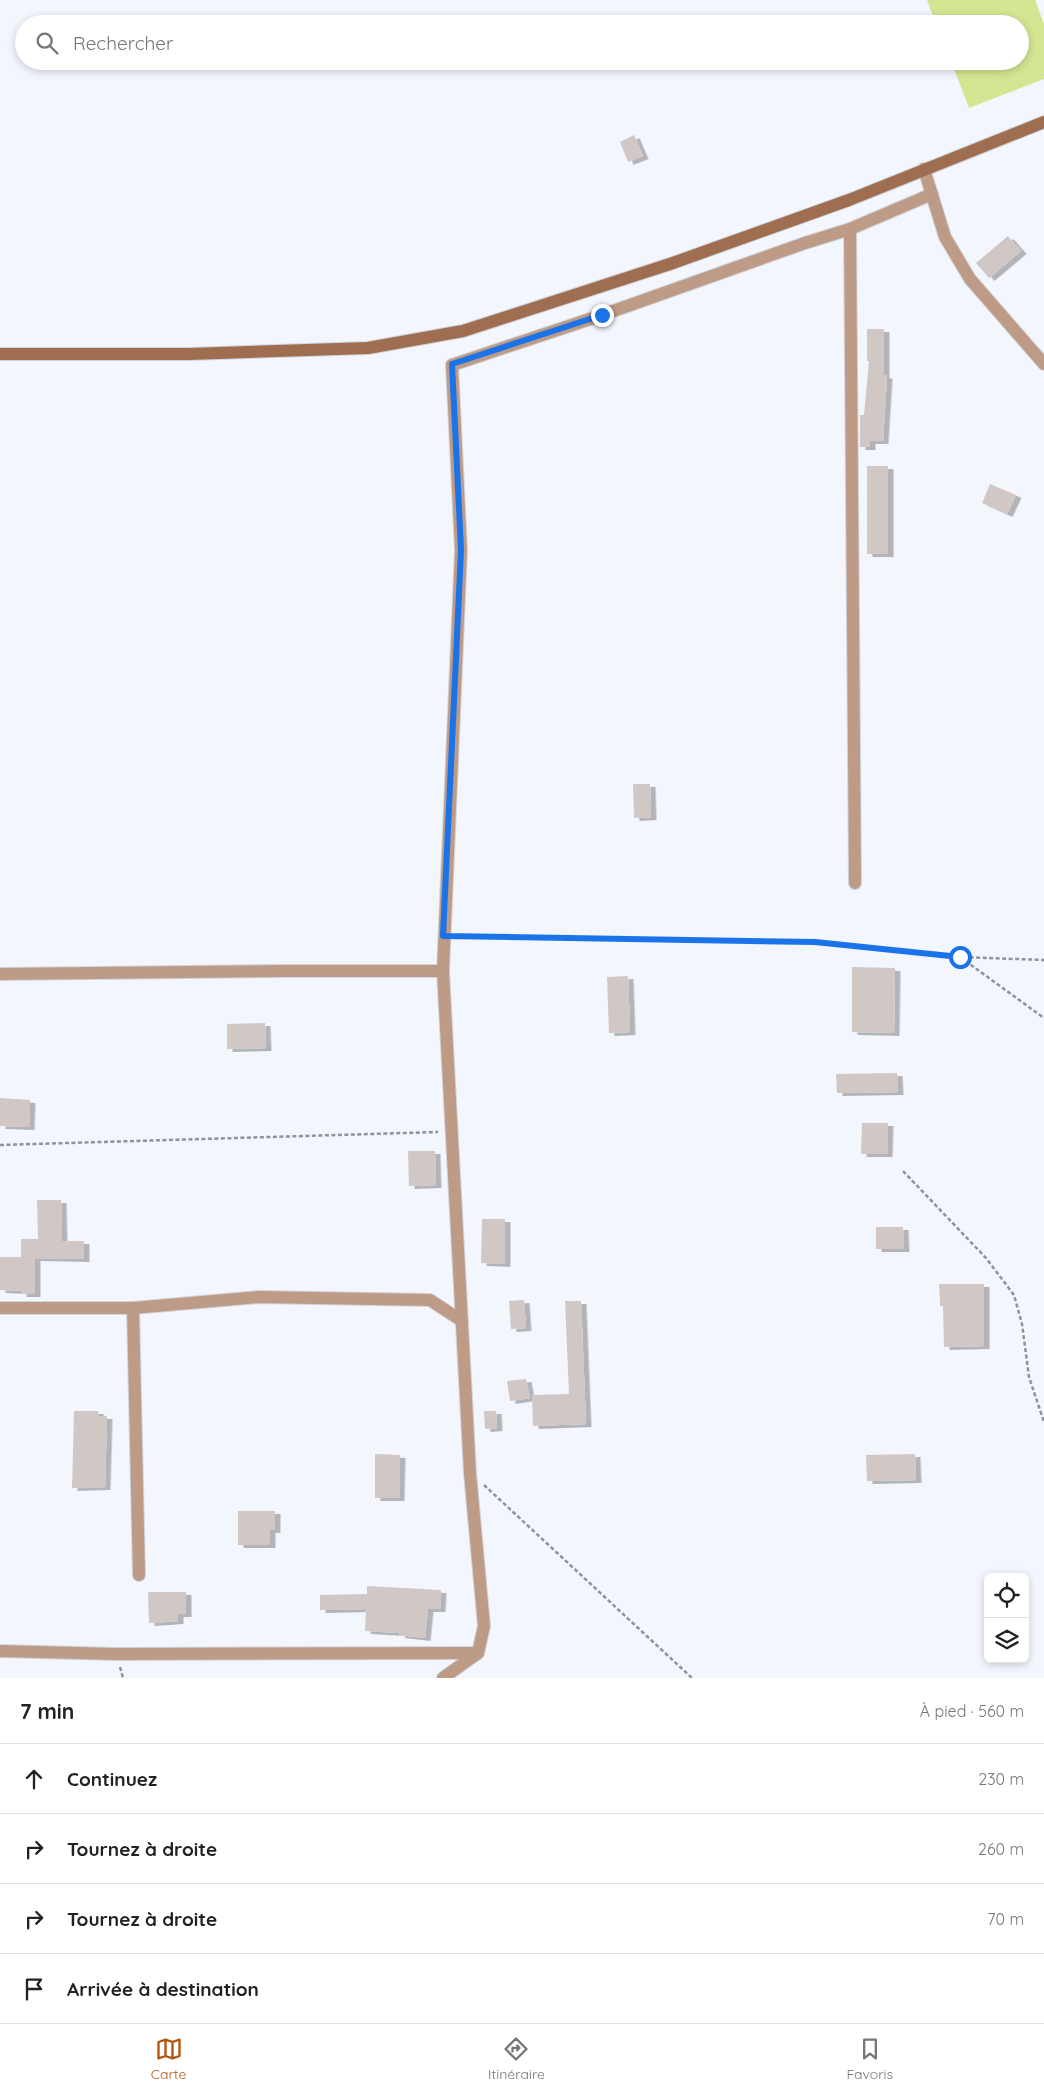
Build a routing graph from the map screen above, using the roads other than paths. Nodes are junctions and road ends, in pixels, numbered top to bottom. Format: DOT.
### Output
graph roads {
  1 [pos="1044,122"];
  2 [pos="924,169"];
  3 [pos="932,194"];
  4 [pos="850,229"];
  5 [pos="0,354"];
  6 [pos="1044,364"];
  7 [pos="855,884"];
  8 [pos="443,971"];
  9 [pos="0,974"];
  10 [pos="0,1308"];
  11 [pos="133,1308"];
  12 [pos="462,1321"];
  13 [pos="139,1574"];
  14 [pos="0,1651"];
  15 [pos="478,1653"];
  16 [pos="443,1678"];
  1 -- 2 [label="street"];
  2 -- 3 [label="street"];
  2 -- 5 [label="street"];
  3 -- 4 [label="street"];
  3 -- 6 [label="street"];
  4 -- 7 [label="street"];
  4 -- 8 [label="street"];
  8 -- 9 [label="street"];
  8 -- 12 [label="street"];
  10 -- 11 [label="street"];
  11 -- 12 [label="street"];
  11 -- 13 [label="street"];
  12 -- 15 [label="street"];
  14 -- 15 [label="street"];
  15 -- 16 [label="street"];
}
